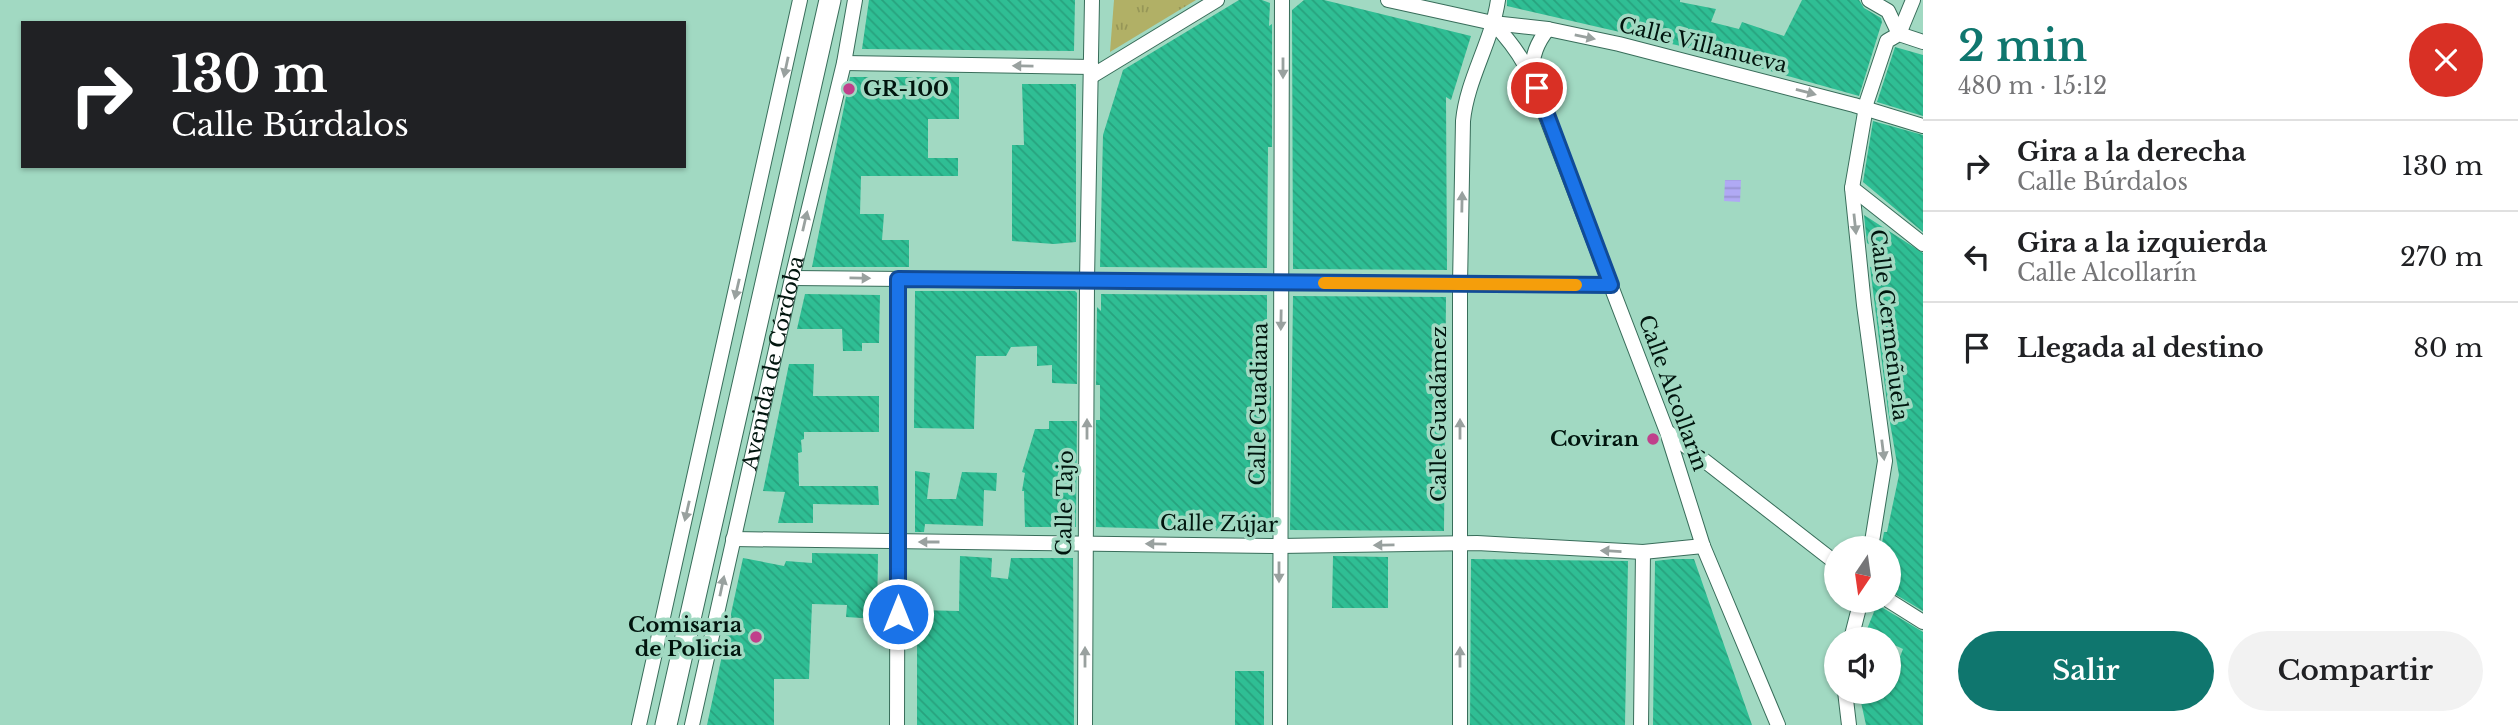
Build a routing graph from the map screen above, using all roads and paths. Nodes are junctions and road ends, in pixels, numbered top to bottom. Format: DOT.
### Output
graph roads {
  1 [pos="800,0"];
  2 [pos="855,0"];
  3 [pos="1092,0"];
  4 [pos="1217,0"];
  5 [pos="1282,0"];
  6 [pos="1388,0"];
  7 [pos="1498,0"];
  8 [pos="1869,0"];
  9 [pos="1913,0"];
  10 [pos="827,4"];
  11 [pos="1493,23"];
  12 [pos="1548,29"];
  13 [pos="1899,34"];
  14 [pos="1923,42"];
  15 [pos="844,63"];
  16 [pos="1092,72"];
  17 [pos="1531,74"];
  18 [pos="1866,108"];
  19 [pos="1923,126"];
  20 [pos="1852,188"];
  21 [pos="1923,244"];
  22 [pos="792,278"];
  23 [pos="898,279"];
  24 [pos="1087,281"];
  25 [pos="1282,283"];
  26 [pos="1460,285"];
  27 [pos="1611,285"];
  28 [pos="1667,432"];
  29 [pos="1873,536"];
  30 [pos="733,539"];
  31 [pos="898,541"];
  32 [pos="1085,542"];
  33 [pos="1460,544"];
  34 [pos="1279,546"];
  35 [pos="1703,546"];
  36 [pos="1643,552"];
  37 [pos="1824,554"];
  38 [pos="1901,608"];
  39 [pos="1923,622"];
  40 [pos="1847,704"];
  41 [pos="639,725"];
  42 [pos="666,725"];
  43 [pos="692,725"];
  44 [pos="897,725"];
  45 [pos="1085,725"];
  46 [pos="1280,725"];
  47 [pos="1460,725"];
  48 [pos="1641,725"];
  49 [pos="1778,725"];
  50 [pos="1849,725"];
  1 -- 41 [label="street, one-way"];
  2 -- 15 [label="street, Avenida de Córdoba"];
  3 -- 16 [label="street, Calle Tajo"];
  4 -- 16 [label="street"];
  5 -- 25 [label="street, Calle Guadiana, one-way"];
  6 -- 11 [label="street, Calle Villanueva"];
  7 -- 11 [label="street, Calle Guadámez"];
  8 -- 13 [label="street"];
  9 -- 13 [label="street, Calle Cermeñuela"];
  10 -- 42 [label="street, Avenida de Córdoba"];
  11 -- 12 [label="street, Calle Villanueva"];
  11 -- 17 [label="street, Calle Alcollarín"];
  26 -- 11 [label="street, Calle Guadámez, one-way"];
  12 -- 17 [label="street"];
  12 -- 18 [label="street, Calle Villanueva, one-way"];
  13 -- 14 [label="street"];
  13 -- 18 [label="street, Calle Cermeñuela"];
  16 -- 15 [label="street, one-way"];
  22 -- 15 [label="street, Avenida de Córdoba, one-way"];
  16 -- 24 [label="street, Calle Tajo"];
  17 -- 27 [label="street, Calle Alcollarín"];
  18 -- 19 [label="street, Calle Villanueva"];
  18 -- 20 [label="street, Calle Cermeñuela"];
  20 -- 21 [label="street"];
  20 -- 29 [label="street, Calle Cermeñuela, one-way"];
  22 -- 23 [label="street, one-way"];
  22 -- 30 [label="street, Avenida de Córdoba"];
  23 -- 24 [label="street"];
  23 -- 31 [label="street"];
  24 -- 25 [label="street"];
  32 -- 24 [label="street, Calle Tajo, one-way"];
  25 -- 26 [label="street"];
  25 -- 34 [label="street, Calle Guadiana, one-way"];
  26 -- 27 [label="street"];
  33 -- 26 [label="street, Calle Guadámez, one-way"];
  27 -- 28 [label="street, Calle Alcollarín"];
  28 -- 35 [label="street, Calle Alcollarín"];
  28 -- 37 [label="street"];
  30 -- 31 [label="street, Calle Zújar"];
  43 -- 30 [label="street, Avenida de Córdoba, one-way"];
  32 -- 31 [label="street, Calle Zújar, one-way"];
  31 -- 44 [label="street"];
  34 -- 32 [label="street, Calle Zújar, one-way"];
  45 -- 32 [label="street, Calle Tajo, one-way"];
  33 -- 34 [label="street, Calle Zújar, one-way"];
  36 -- 33 [label="street, Calle Zújar, one-way"];
  47 -- 33 [label="street, Calle Guadámez, one-way"];
  34 -- 46 [label="street, Calle Guadiana, one-way"];
  35 -- 36 [label="street, Calle Zújar"];
  35 -- 49 [label="street, Calle Alcollarín"];
  36 -- 48 [label="street"];
  38 -- 39 [label="street"];
  40 -- 50 [label="street"];
}
